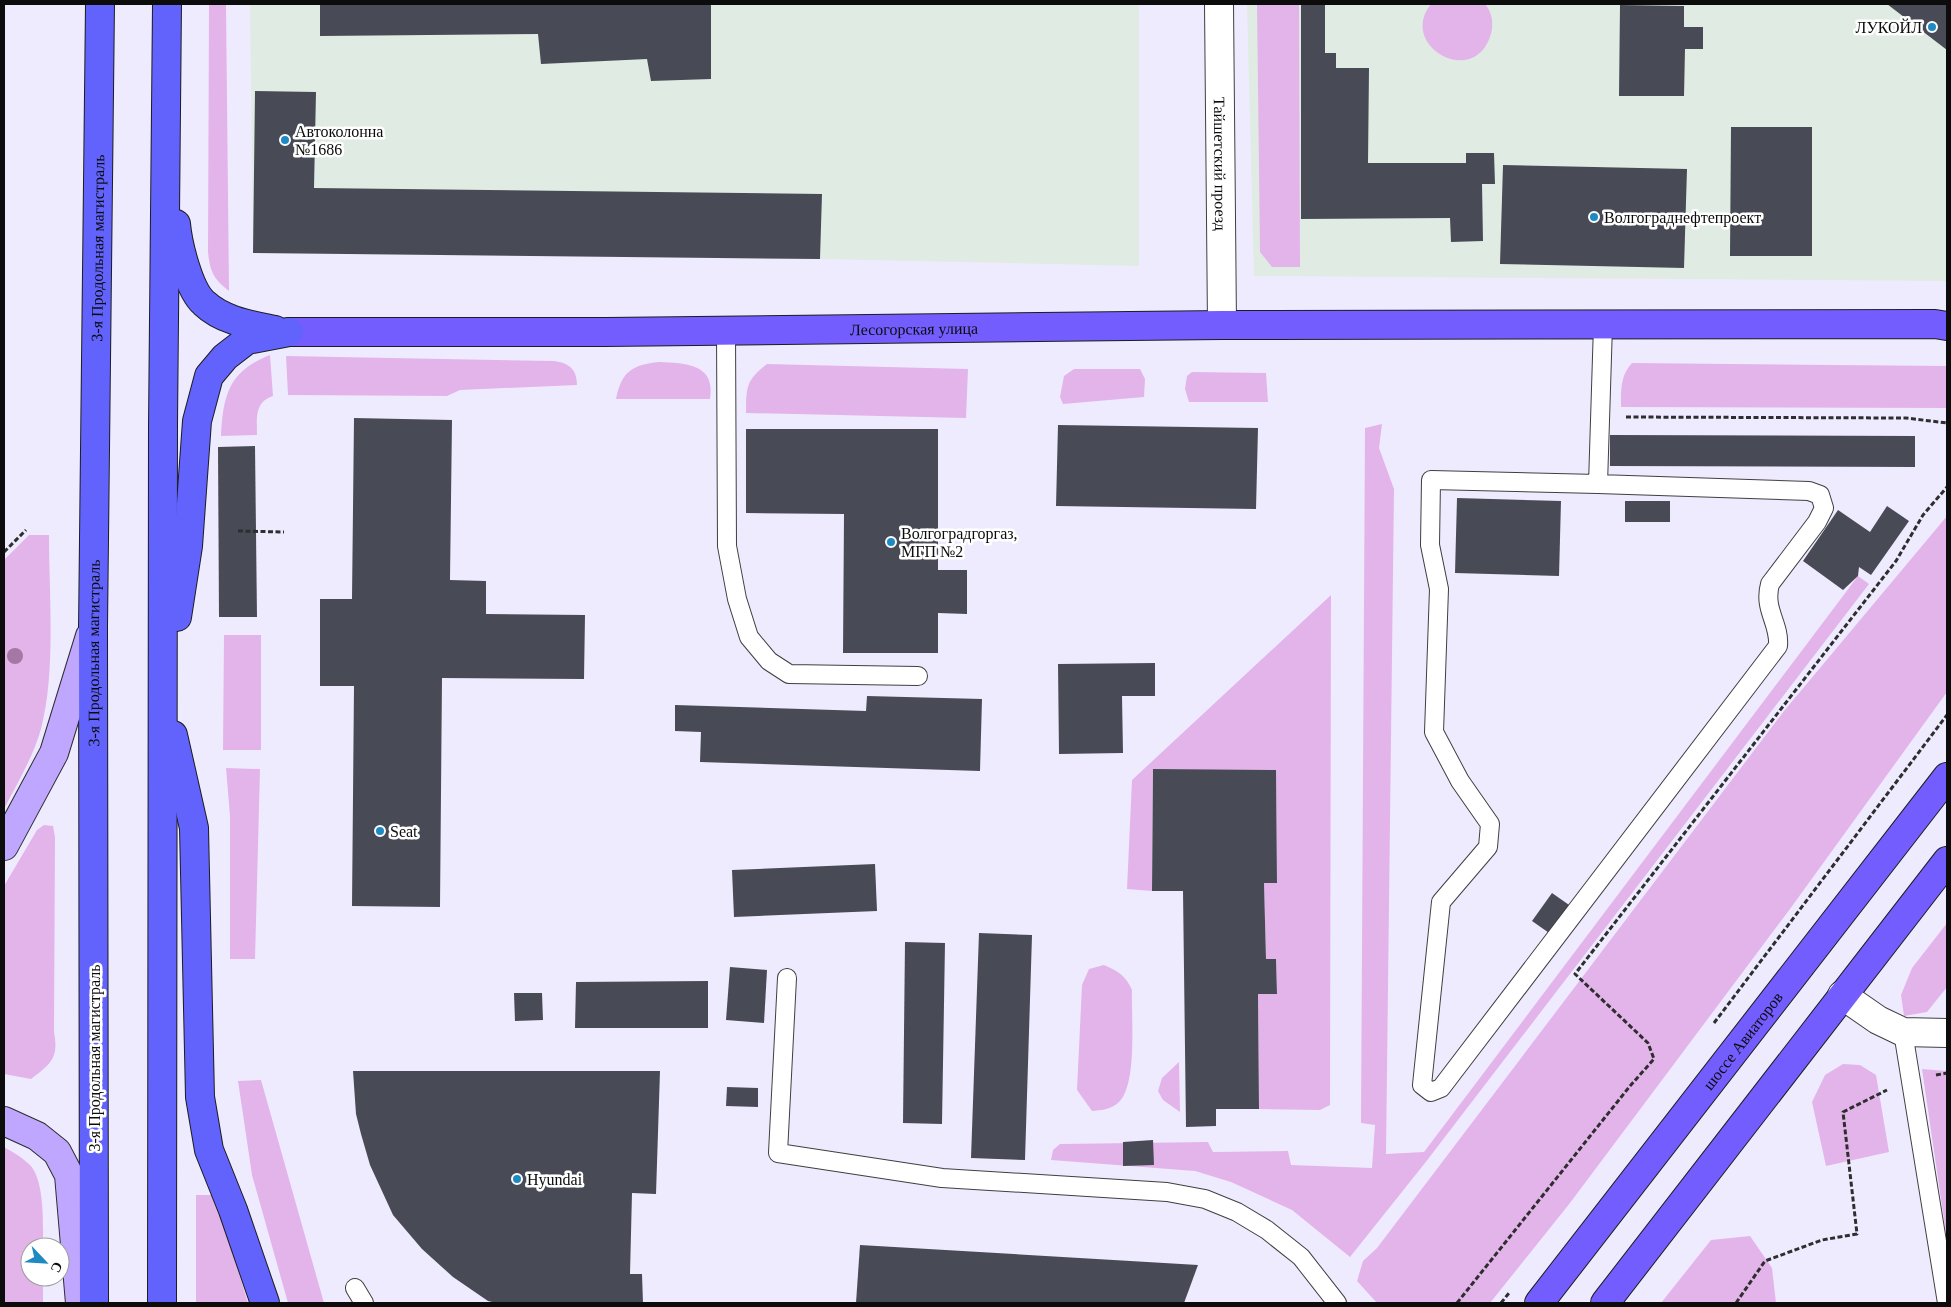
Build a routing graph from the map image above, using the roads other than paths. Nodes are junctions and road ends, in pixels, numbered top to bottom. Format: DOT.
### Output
graph roads {
  1 [pos="100,4"];
  2 [pos="167,4"];
  3 [pos="1219,4"];
  4 [pos="166,144"];
  5 [pos="1222,325"];
  6 [pos="1603,325"];
  7 [pos="1947,326"];
  8 [pos="726,330"];
  9 [pos="289,332"];
  10 [pos="1598,484"];
  11 [pos="93,628"];
  12 [pos="918,676"];
  13 [pos="163,694"];
  14 [pos="1947,777"];
  15 [pos="4,846"];
  16 [pos="1947,861"];
  17 [pos="787,978"];
  18 [pos="1842,996"];
  19 [pos="1903,1032"];
  20 [pos="1947,1033"];
  21 [pos="4,1121"];
  22 [pos="80,1303"];
  23 [pos="94,1303"];
  24 [pos="162,1303"];
  25 [pos="265,1303"];
  26 [pos="1337,1303"];
  27 [pos="1539,1303"];
  28 [pos="1605,1303"];
  29 [pos="1947,1303"];
  1 -- 11 [label="highway, 3-я Продольная магистраль"];
  2 -- 4 [label="highway"];
  3 -- 5 [label="street, Тайшетский проезд"];
  4 -- 9 [label="highway"];
  4 -- 13 [label="highway"];
  5 -- 6 [label="main road, Лесогорская улица"];
  5 -- 8 [label="main road, Лесогорская улица"];
  6 -- 7 [label="main road, Лесогорская улица"];
  6 -- 10 [label="lane"];
  8 -- 9 [label="main road, Лесогорская улица"];
  8 -- 12 [label="lane"];
  9 -- 13 [label="highway"];
  10 -- 10 [label="lane"];
  11 -- 15 [label="main road"];
  11 -- 23 [label="highway, 3-я Продольная магистраль"];
  13 -- 24 [label="highway"];
  13 -- 25 [label="highway"];
  14 -- 27 [label="main road, шоссе Авиаторов"];
  16 -- 18 [label="main road"];
  17 -- 26 [label="lane"];
  18 -- 19 [label="street"];
  18 -- 28 [label="main road"];
  19 -- 20 [label="street"];
  19 -- 29 [label="lane"];
  21 -- 22 [label="main road"];
}
